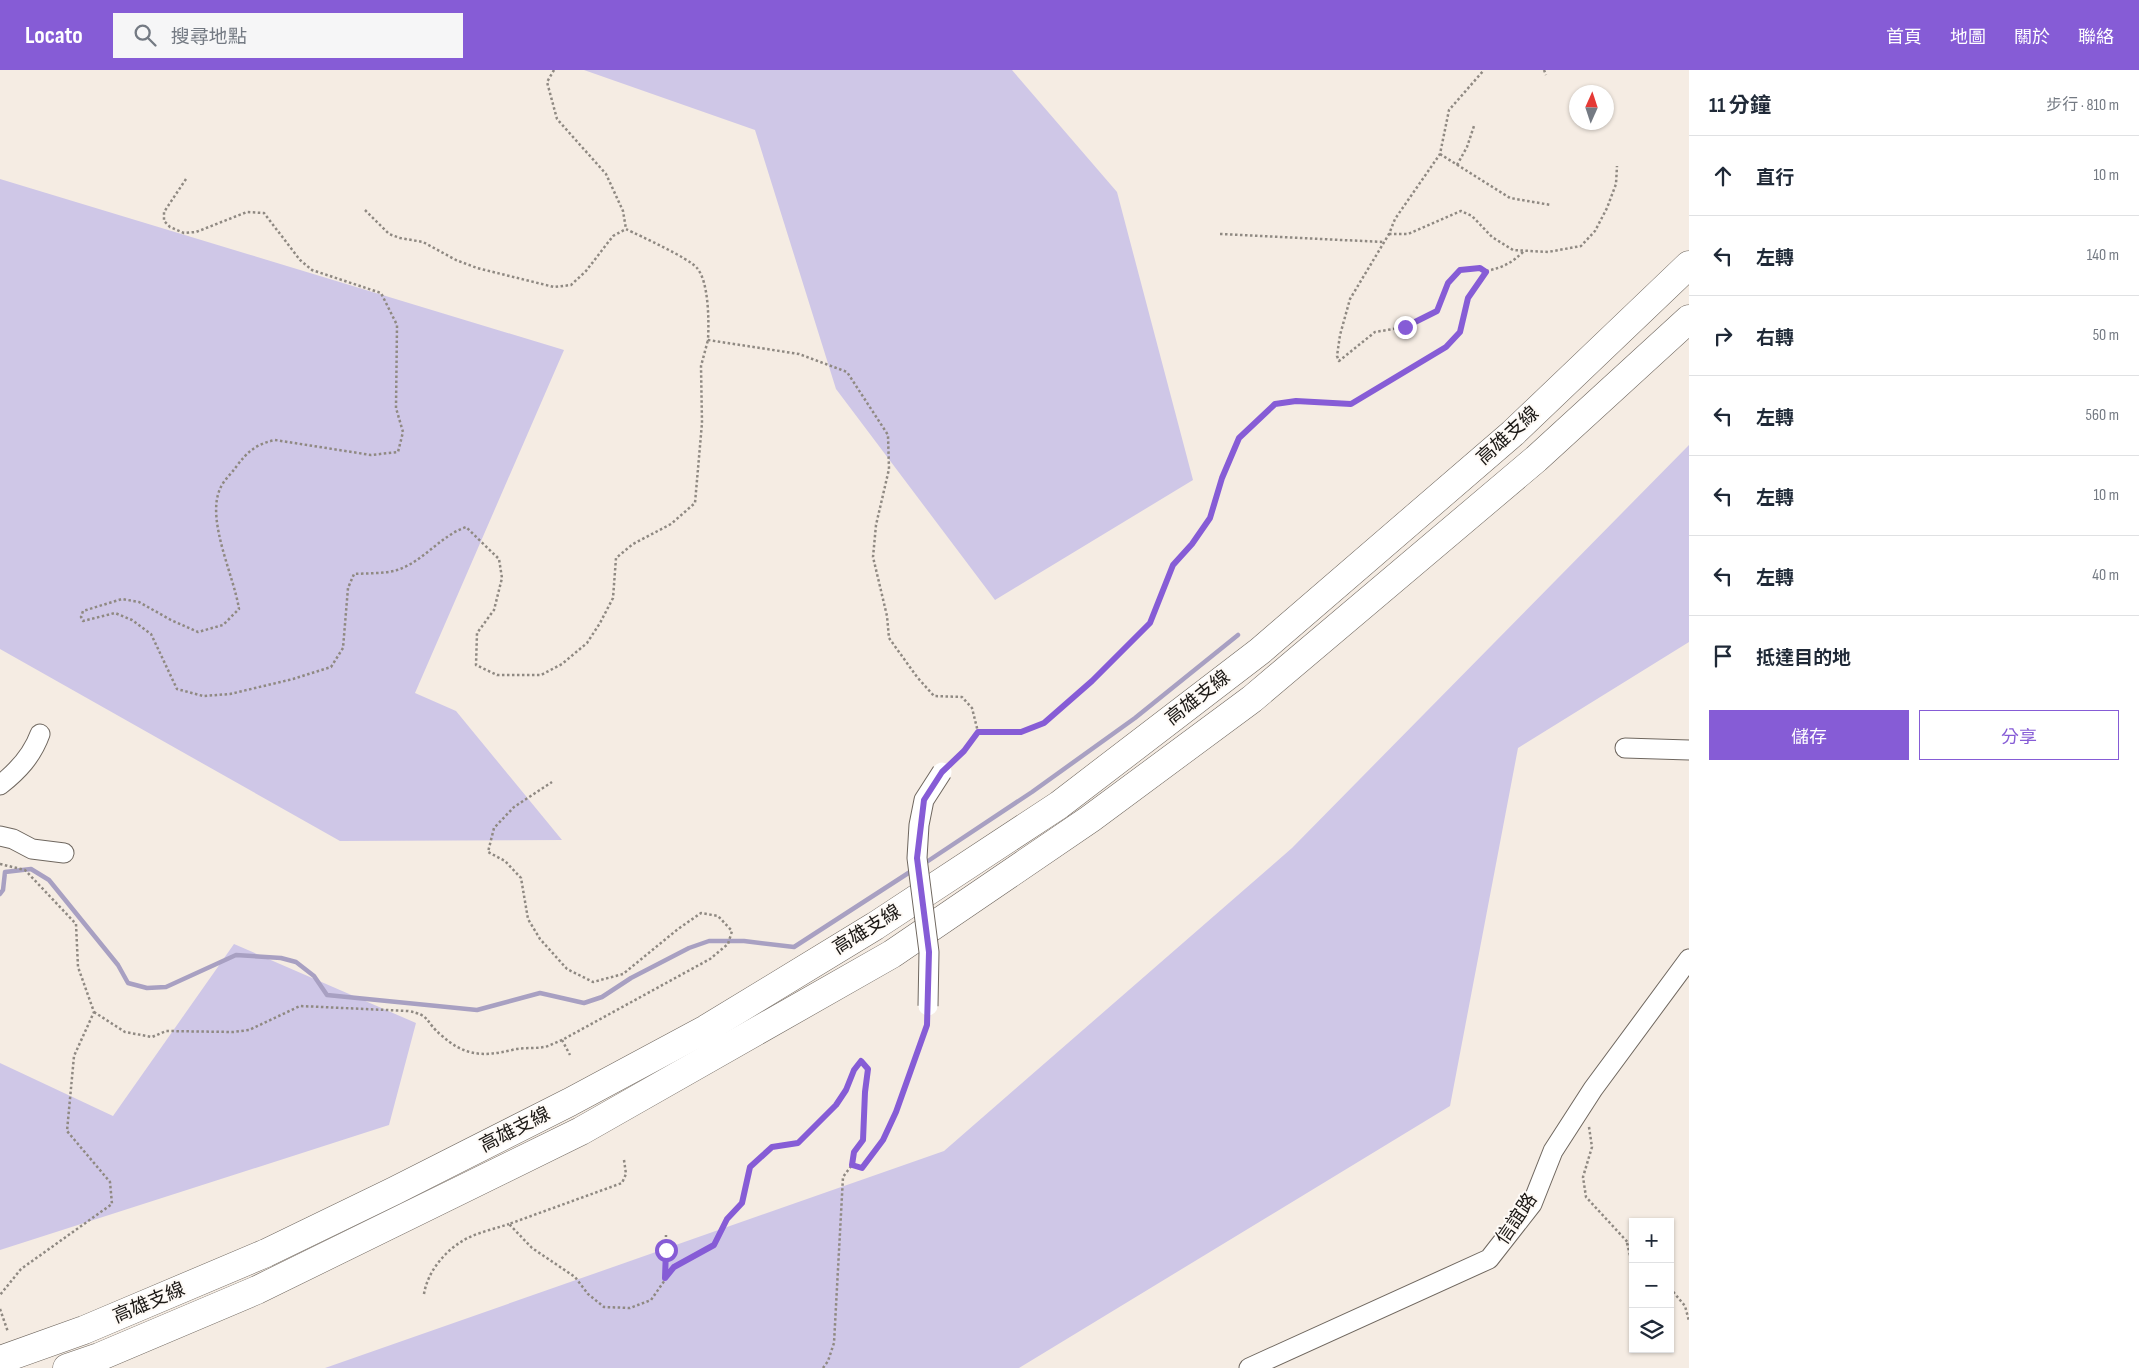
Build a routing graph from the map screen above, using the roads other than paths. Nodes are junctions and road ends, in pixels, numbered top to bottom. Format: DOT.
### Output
graph roads {
  1 [pos="1689,265"];
  2 [pos="1689,319"];
  3 [pos="40,734"];
  4 [pos="1625,748"];
  5 [pos="1689,750"];
  6 [pos="942,772"];
  7 [pos="0,785"];
  8 [pos="0,836"];
  9 [pos="64,853"];
  10 [pos="1689,959"];
  11 [pos="928,1006"];
  12 [pos="0,1360"];
  13 [pos="67,1368"];
  14 [pos="1249,1368"];
  1 -- 12 [label="highway, 高雄支線"];
  2 -- 13 [label="highway, 高雄支線"];
  3 -- 7 [label="street"];
  4 -- 5 [label="street"];
  6 -- 11 [label="street, bridge"];
  8 -- 9 [label="street"];
  10 -- 14 [label="street, 信誼路"];
}
